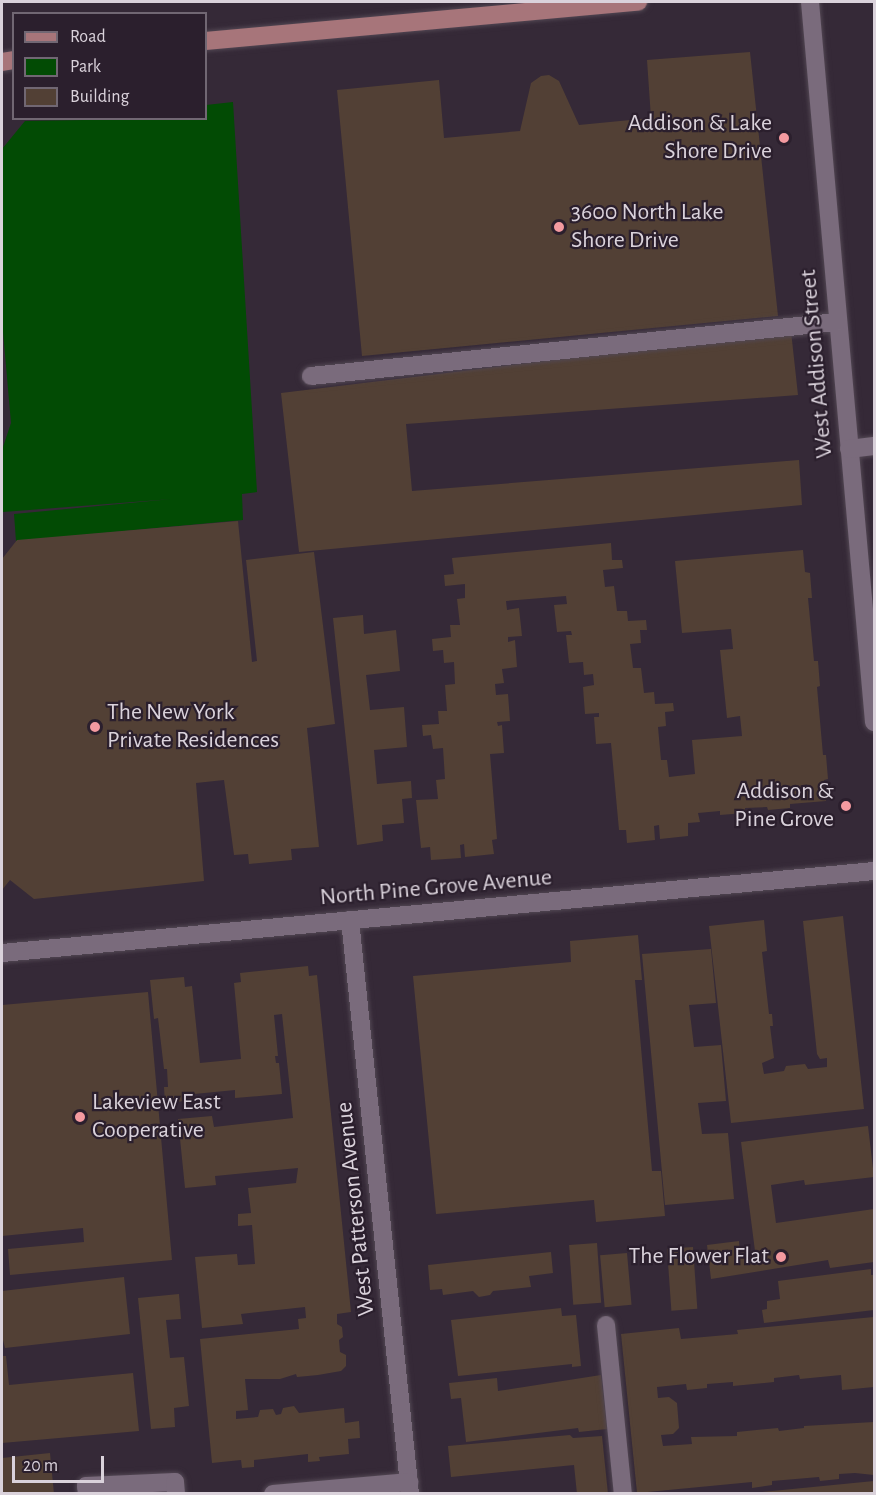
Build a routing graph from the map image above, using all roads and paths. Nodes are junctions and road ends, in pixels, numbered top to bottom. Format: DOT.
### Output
graph roads {
  1 [pos="638,2"];
  2 [pos="810,2"];
  3 [pos="207,41"];
  4 [pos="837,322"];
  5 [pos="311,376"];
  6 [pos="874,447"];
  7 [pos="849,449"];
  8 [pos="874,722"];
  9 [pos="874,871"];
  10 [pos="350,920"];
  11 [pos="2,953"];
  12 [pos="606,1325"];
  13 [pos="410,1488"];
  14 [pos="87,1494"];
  15 [pos="176,1494"];
  16 [pos="273,1494"];
  17 [pos="623,1494"];
  1 -- 3 [label="main road"];
  2 -- 4 [label="street, West Addison Street"];
  4 -- 5 [label="street"];
  4 -- 7 [label="street, West Addison Street"];
  6 -- 7 [label="street"];
  7 -- 8 [label="street, West Addison Street"];
  9 -- 10 [label="street, North Pine Grove Avenue"];
  10 -- 11 [label="street, North Pine Grove Avenue"];
  10 -- 13 [label="street, West Patterson Avenue"];
  12 -- 17 [label="street"];
  13 -- 16 [label="street"];
  14 -- 15 [label="street"];
}
